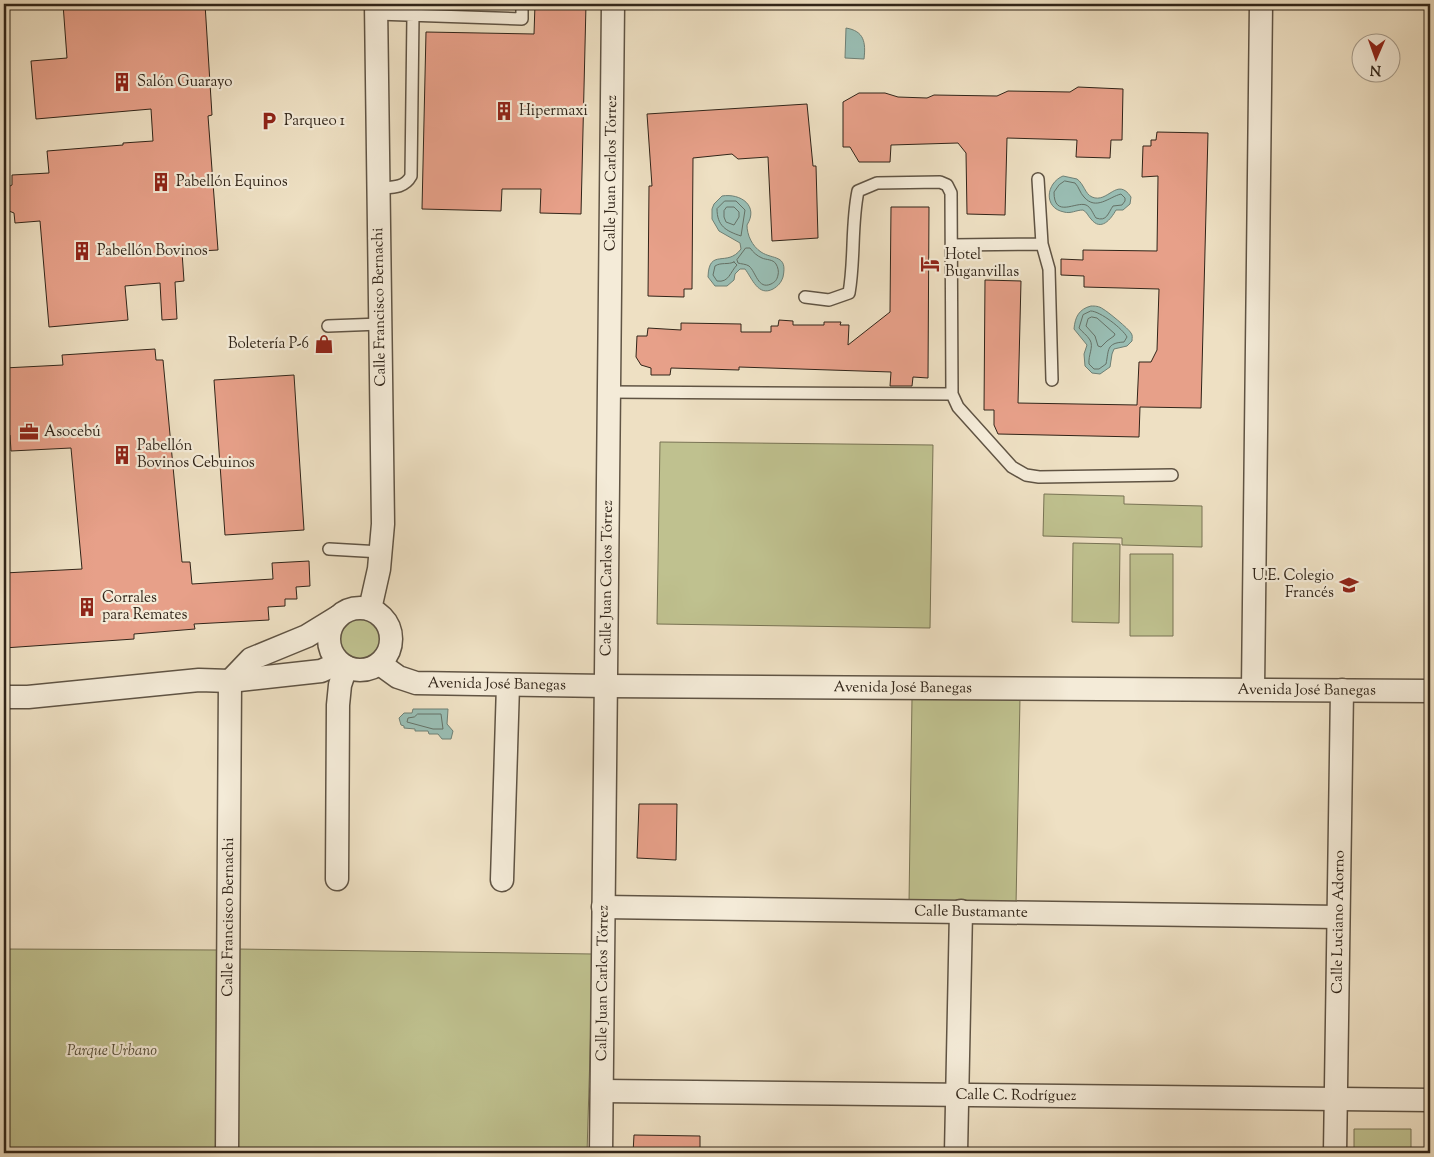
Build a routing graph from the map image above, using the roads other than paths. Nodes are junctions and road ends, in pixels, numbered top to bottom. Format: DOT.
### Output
graph roads {
  1 [pos="522,4"];
  2 [pos="613,4"];
  3 [pos="1260,4"];
  4 [pos="376,9"];
  5 [pos="431,10"];
  6 [pos="414,15"];
  7 [pos="1038,179"];
  8 [pos="378,188"];
  9 [pos="1042,244"];
  10 [pos="952,245"];
  11 [pos="805,298"];
  12 [pos="380,324"];
  13 [pos="328,326"];
  14 [pos="1052,380"];
  15 [pos="608,392"];
  16 [pos="952,394"];
  17 [pos="1172,476"];
  18 [pos="329,549"];
  19 [pos="381,552"];
  20 [pos="370,609"];
  21 [pos="338,617"];
  22 [pos="380,664"];
  23 [pos="343,665"];
  24 [pos="230,681"];
  25 [pos="508,685"];
  26 [pos="607,686"];
  27 [pos="1253,689"];
  28 [pos="1342,690"];
  29 [pos="1430,691"];
  30 [pos="4,697"];
  31 [pos="337,879"];
  32 [pos="502,880"];
  33 [pos="603,906"];
  34 [pos="961,912"];
  35 [pos="1338,917"];
  36 [pos="602,1091"];
  37 [pos="957,1095"];
  38 [pos="1336,1100"];
  39 [pos="1430,1100"];
  40 [pos="227,1153"];
  41 [pos="601,1153"];
  42 [pos="956,1153"];
  43 [pos="1335,1153"];
  1 -- 5 [label="lane"];
  2 -- 15 [label="street, Calle Juan Carlos Tórrez"];
  3 -- 27 [label="street"];
  4 -- 6 [label="lane"];
  4 -- 8 [label="street, Calle Francisco Bernachi"];
  5 -- 6 [label="lane"];
  6 -- 8 [label="lane"];
  7 -- 9 [label="lane"];
  8 -- 12 [label="street, Calle Francisco Bernachi"];
  9 -- 10 [label="lane"];
  9 -- 14 [label="lane"];
  10 -- 11 [label="lane"];
  10 -- 16 [label="lane"];
  12 -- 13 [label="lane"];
  12 -- 19 [label="street, Calle Francisco Bernachi"];
  15 -- 16 [label="lane"];
  15 -- 26 [label="street, Calle Juan Carlos Tórrez"];
  16 -- 17 [label="lane"];
  18 -- 19 [label="lane"];
  19 -- 20 [label="street, Calle Francisco Bernachi"];
  20 -- 21 [label="street"];
  20 -- 22 [label="street"];
  21 -- 23 [label="street"];
  21 -- 24 [label="street"];
  22 -- 23 [label="street"];
  22 -- 25 [label="street, Avenida José Banegas"];
  23 -- 24 [label="street"];
  23 -- 31 [label="street"];
  24 -- 30 [label="street"];
  24 -- 40 [label="street, Calle Francisco Bernachi"];
  25 -- 26 [label="street, Avenida José Banegas"];
  25 -- 32 [label="street"];
  26 -- 27 [label="street, Avenida José Banegas"];
  26 -- 33 [label="street, Calle Juan Carlos Tórrez"];
  27 -- 28 [label="street, Avenida José Banegas"];
  28 -- 29 [label="street, Avenida José Banegas"];
  28 -- 35 [label="street, Calle Luciano Adorno"];
  33 -- 34 [label="street, Calle Bustamante"];
  33 -- 36 [label="street, Calle Juan Carlos Tórrez"];
  34 -- 35 [label="street, Calle Bustamante"];
  34 -- 37 [label="street"];
  35 -- 38 [label="street, Calle Luciano Adorno"];
  36 -- 37 [label="street, Calle C. Rodríguez"];
  36 -- 41 [label="street, Calle Juan Carlos Tórrez"];
  37 -- 38 [label="street, Calle C. Rodríguez"];
  37 -- 42 [label="street"];
  38 -- 39 [label="street, Calle C. Rodríguez"];
  38 -- 43 [label="street, Calle Luciano Adorno"];
}
